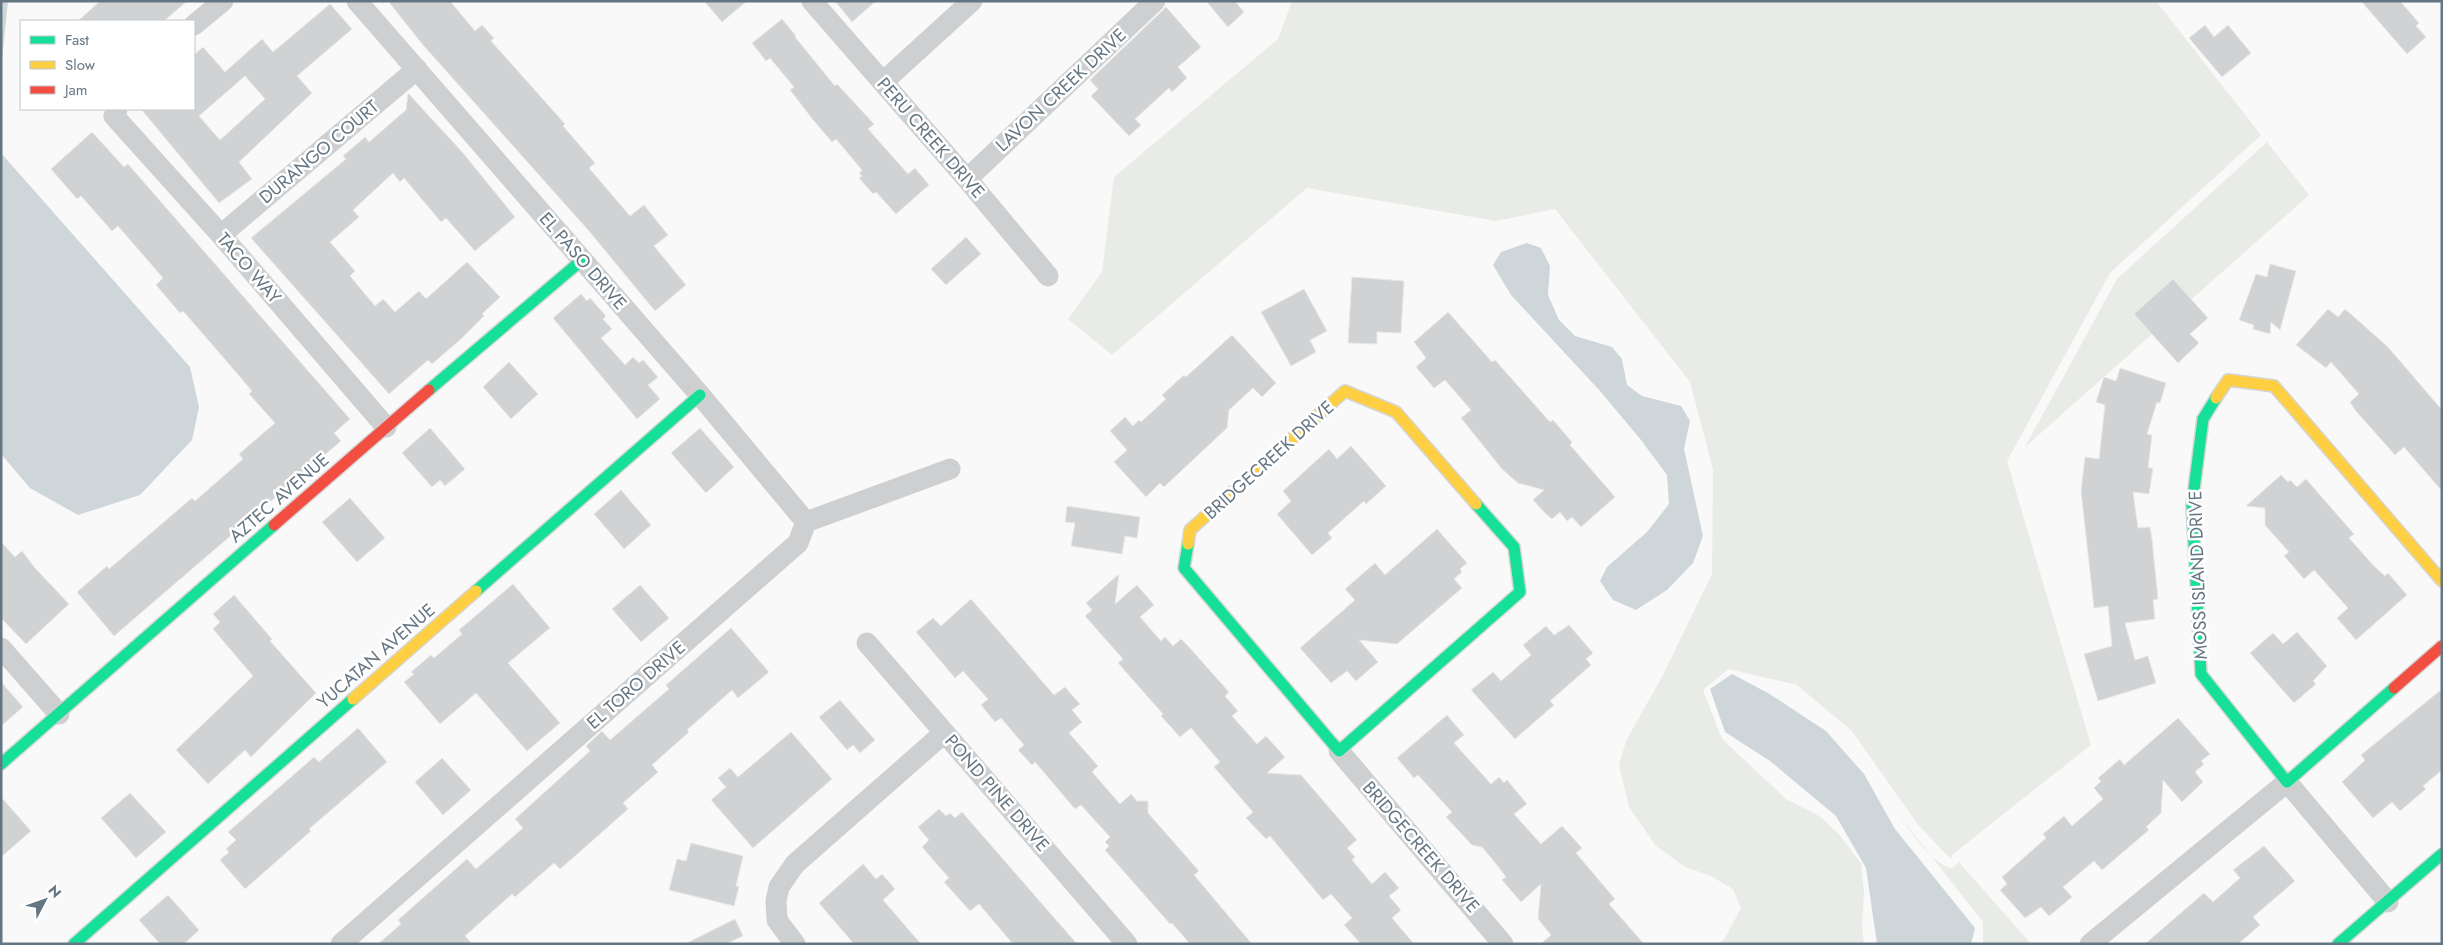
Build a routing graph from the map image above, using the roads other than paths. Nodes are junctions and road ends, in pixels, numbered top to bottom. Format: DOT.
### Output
graph roads {
  1 [pos="223,1"];
  2 [pos="357,1"];
  3 [pos="812,1"];
  4 [pos="972,1"];
  5 [pos="1155,1"];
  6 [pos="195,25"];
  7 [pos="417,70"];
  8 [pos="883,82"];
  9 [pos="117,110"];
  10 [pos="967,179"];
  11 [pos="221,235"];
  12 [pos="582,260"];
  13 [pos="1048,276"];
  14 [pos="700,395"];
  15 [pos="386,427"];
  16 [pos="950,469"];
  17 [pos="806,522"];
  18 [pos="2442,581"];
  19 [pos="866,643"];
  20 [pos="2442,646"];
  21 [pos="1,648"];
  22 [pos="59,714"];
  23 [pos="944,733"];
  24 [pos="1338,751"];
  25 [pos="1,764"];
  26 [pos="2287,782"];
  27 [pos="2442,854"];
  28 [pos="2388,902"];
  29 [pos="74,944"];
  30 [pos="341,944"];
  31 [pos="795,944"];
  32 [pos="1127,944"];
  33 [pos="1504,944"];
  34 [pos="2090,944"];
  35 [pos="2338,944"];
  1 -- 6 [label="street"];
  2 -- 7 [label="street, EL PASO DRIVE"];
  3 -- 8 [label="street, PERU CREEK DRIVE"];
  4 -- 8 [label="street"];
  5 -- 10 [label="street, LAVON CREEK DRIVE"];
  7 -- 11 [label="street, DURANGO COURT"];
  7 -- 12 [label="street, EL PASO DRIVE"];
  8 -- 10 [label="street, PERU CREEK DRIVE"];
  9 -- 11 [label="street, TACO WAY"];
  10 -- 13 [label="street, PERU CREEK DRIVE"];
  11 -- 15 [label="street, TACO WAY"];
  12 -- 14 [label="street, EL PASO DRIVE"];
  12 -- 15 [label="street, AZTEC AVENUE"];
  14 -- 17 [label="street, EL PASO DRIVE"];
  14 -- 29 [label="street, YUCATAN AVENUE"];
  15 -- 22 [label="street, AZTEC AVENUE"];
  16 -- 17 [label="street"];
  17 -- 30 [label="street, EL TORO DRIVE"];
  18 -- 26 [label="street, MOSS ISLAND DRIVE"];
  19 -- 23 [label="street, POND PINE DRIVE"];
  20 -- 26 [label="street"];
  21 -- 22 [label="street"];
  22 -- 25 [label="street, AZTEC AVENUE"];
  23 -- 31 [label="street"];
  23 -- 32 [label="street, POND PINE DRIVE"];
  24 -- 24 [label="street, BRIDGECREEK DRIVE"];
  24 -- 33 [label="street, BRIDGECREEK DRIVE"];
  26 -- 28 [label="street, MOSS ISLAND DRIVE"];
  26 -- 34 [label="street"];
  27 -- 28 [label="street"];
  28 -- 35 [label="street"];
}
